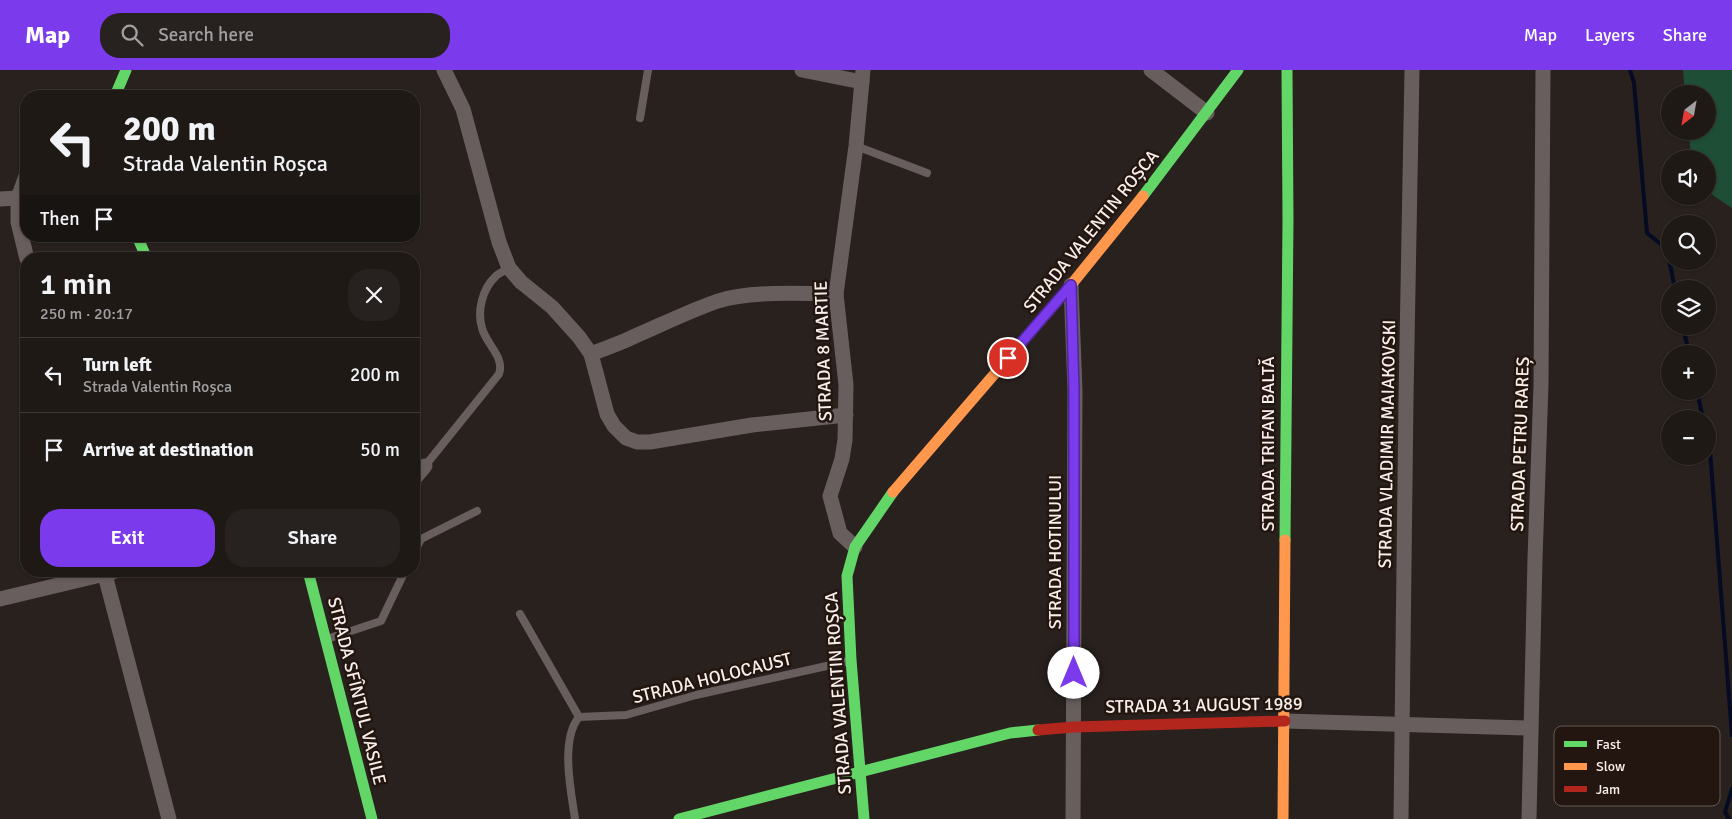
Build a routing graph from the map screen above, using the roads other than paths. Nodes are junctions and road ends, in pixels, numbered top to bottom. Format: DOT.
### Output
graph roads {
  1 [pos="126,70"];
  2 [pos="444,70"];
  3 [pos="648,70"];
  4 [pos="802,70"];
  5 [pos="1151,70"];
  6 [pos="1238,70"];
  7 [pos="1287,70"];
  8 [pos="1412,70"];
  9 [pos="1543,70"];
  10 [pos="863,76"];
  11 [pos="118,90"];
  12 [pos="1207,113"];
  13 [pos="640,118"];
  14 [pos="856,146"];
  15 [pos="927,173"];
  16 [pos="20,192"];
  17 [pos="18,198"];
  18 [pos="0,199"];
  19 [pos="20,230"];
  20 [pos="509,268"];
  21 [pos="1071,285"];
  22 [pos="836,294"];
  23 [pos="590,354"];
  24 [pos="846,415"];
  25 [pos="425,466"];
  26 [pos="420,471"];
  27 [pos="477,511"];
  28 [pos="420,541"];
  29 [pos="855,547"];
  30 [pos="88,577"];
  31 [pos="109,577"];
  32 [pos="310,577"];
  33 [pos="402,577"];
  34 [pos="0,599"];
  35 [pos="520,614"];
  36 [pos="325,639"];
  37 [pos="850,660"];
  38 [pos="579,717"];
  39 [pos="1285,721"];
  40 [pos="1402,724"];
  41 [pos="1074,727"];
  42 [pos="1530,728"];
  43 [pos="860,773"];
  44 [pos="169,819"];
  45 [pos="372,819"];
  46 [pos="575,819"];
  47 [pos="679,819"];
  48 [pos="864,819"];
  49 [pos="1074,819"];
  50 [pos="1283,819"];
  51 [pos="1401,819"];
  52 [pos="1529,819"];
  1 -- 11 [label="street"];
  2 -- 20 [label="street"];
  3 -- 13 [label="lane"];
  4 -- 10 [label="street"];
  5 -- 12 [label="street"];
  6 -- 12 [label="street, STRADA VALENTIN ROȘCA"];
  7 -- 39 [label="street, STRADA TRIFAN BALTĂ"];
  8 -- 40 [label="street, STRADA VLADIMIR MAIAKOVSKI"];
  9 -- 42 [label="street, STRADA PETRU RAREȘ"];
  10 -- 14 [label="street, STRADA 8 MARTIE"];
  12 -- 21 [label="street, STRADA VALENTIN ROȘCA"];
  14 -- 15 [label="lane"];
  14 -- 22 [label="street, STRADA 8 MARTIE"];
  16 -- 17 [label="street"];
  17 -- 18 [label="street"];
  17 -- 19 [label="street"];
  20 -- 23 [label="street"];
  20 -- 25 [label="lane"];
  21 -- 29 [label="street, STRADA VALENTIN ROȘCA"];
  21 -- 41 [label="street, STRADA HOTINULUI"];
  22 -- 23 [label="street"];
  22 -- 24 [label="street, STRADA 8 MARTIE"];
  23 -- 24 [label="street"];
  24 -- 29 [label="street, STRADA 8 MARTIE"];
  25 -- 26 [label="street"];
  27 -- 28 [label="lane"];
  29 -- 37 [label="street, STRADA VALENTIN ROȘCA"];
  30 -- 34 [label="street"];
  31 -- 44 [label="street"];
  32 -- 36 [label="street, STRADA SFÎNTUL VASILE"];
  33 -- 36 [label="lane"];
  35 -- 38 [label="lane"];
  36 -- 45 [label="street, STRADA SFÎNTUL VASILE"];
  37 -- 38 [label="lane, STRADA HOLOCAUST"];
  37 -- 43 [label="street, STRADA VALENTIN ROȘCA"];
  38 -- 46 [label="lane"];
  39 -- 40 [label="street, STRADA 31 AUGUST 1989"];
  39 -- 41 [label="street, STRADA 31 AUGUST 1989"];
  39 -- 50 [label="street, STRADA TRIFAN BALTĂ"];
  40 -- 42 [label="street, STRADA 31 AUGUST 1989"];
  40 -- 51 [label="street, STRADA VLADIMIR MAIAKOVSKI"];
  41 -- 43 [label="street, STRADA 31 AUGUST 1989"];
  41 -- 49 [label="street, STRADA HOTINULUI"];
  42 -- 52 [label="street, STRADA PETRU RAREȘ"];
  43 -- 47 [label="street, STRADA 31 AUGUST 1989"];
  43 -- 48 [label="street, STRADA VALENTIN ROȘCA"];
}
